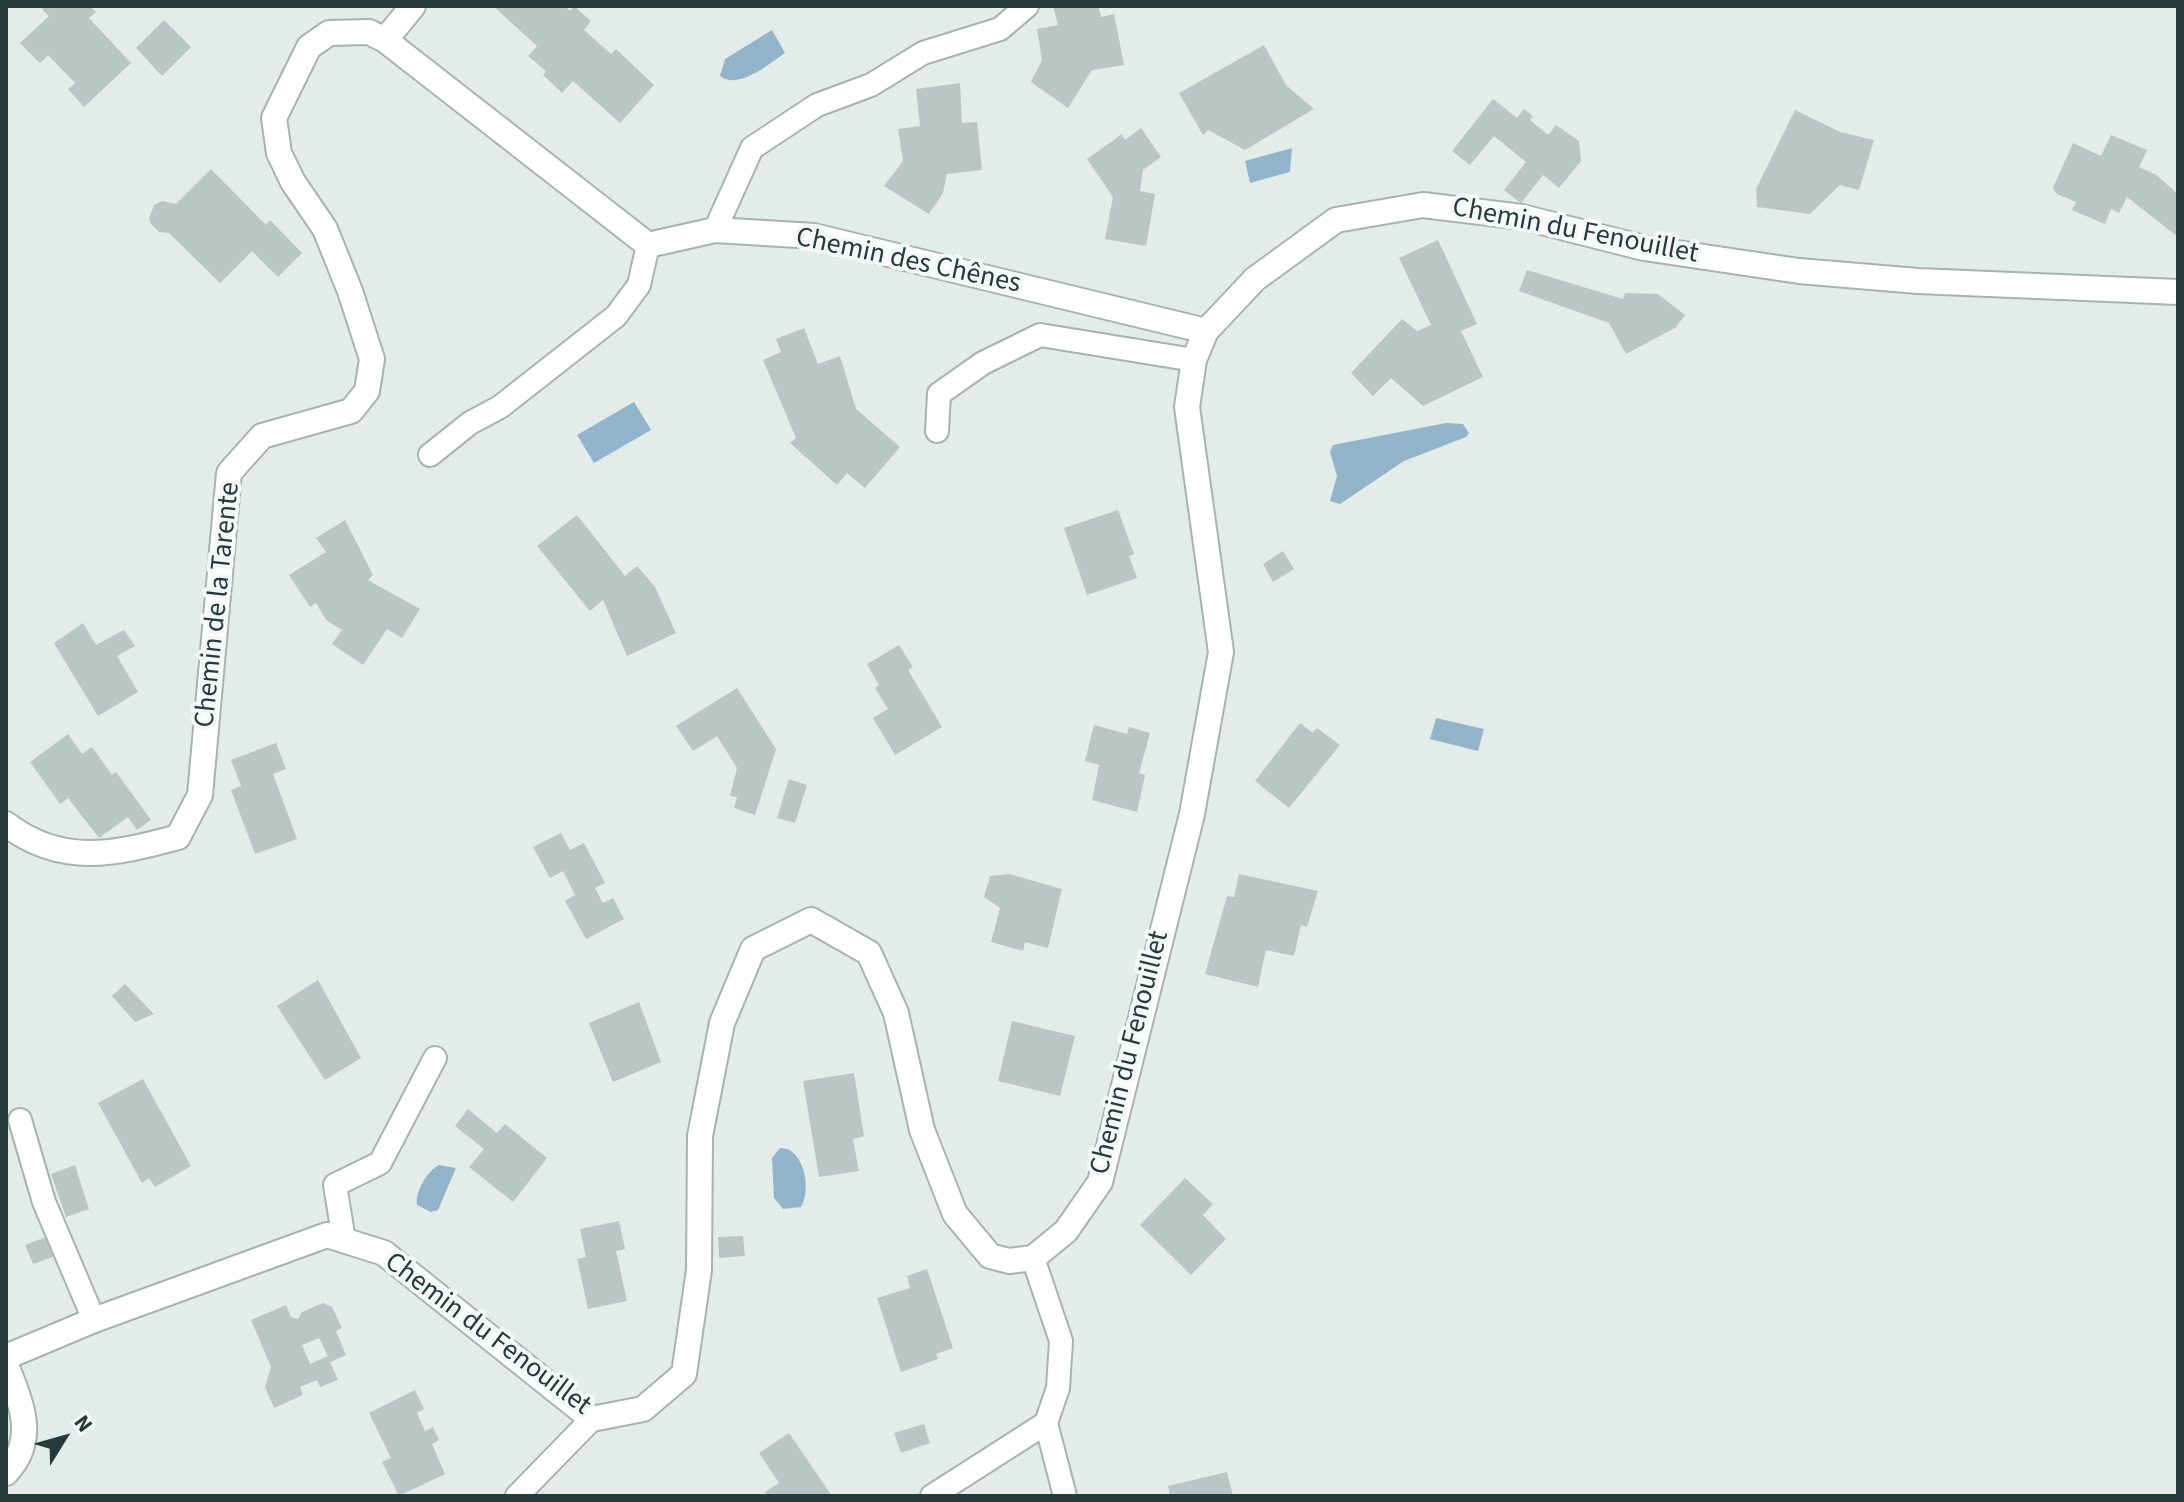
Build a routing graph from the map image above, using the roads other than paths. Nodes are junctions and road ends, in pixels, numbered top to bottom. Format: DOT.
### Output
graph roads {
  1 [pos="413,6"];
  2 [pos="1027,6"];
  3 [pos="385,40"];
  4 [pos="715,230"];
  5 [pos="648,245"];
  6 [pos="2178,292"];
  7 [pos="1206,331"];
  8 [pos="1194,360"];
  9 [pos="937,431"];
  10 [pos="430,455"];
  11 [pos="6,824"];
  12 [pos="435,1058"];
  13 [pos="20,1120"];
  14 [pos="344,1240"];
  15 [pos="1033,1258"];
  16 [pos="94,1320"];
  17 [pos="6,1357"];
  18 [pos="6,1365"];
  19 [pos="592,1419"];
  20 [pos="1046,1423"];
  21 [pos="6,1473"];
  22 [pos="517,1496"];
  23 [pos="932,1496"];
  24 [pos="1065,1496"];
  1 -- 3 [label="street"];
  2 -- 4 [label="lane"];
  3 -- 5 [label="street"];
  3 -- 11 [label="street, Chemin de la Tarente"];
  4 -- 5 [label="street, Chemin des Chênes"];
  4 -- 7 [label="street, Chemin des Chênes"];
  5 -- 10 [label="lane"];
  6 -- 7 [label="street, Chemin du Fenouillet"];
  7 -- 8 [label="street, Chemin du Fenouillet"];
  8 -- 9 [label="lane"];
  8 -- 15 [label="street, Chemin du Fenouillet"];
  12 -- 14 [label="lane"];
  13 -- 16 [label="lane"];
  14 -- 16 [label="street, Chemin du Fenouillet"];
  14 -- 19 [label="street, Chemin du Fenouillet"];
  15 -- 19 [label="street, Chemin du Fenouillet"];
  15 -- 20 [label="lane"];
  16 -- 17 [label="street, Chemin du Fenouillet"];
  18 -- 21 [label="street"];
  19 -- 22 [label="lane"];
  20 -- 23 [label="lane"];
  20 -- 24 [label="lane"];
}
